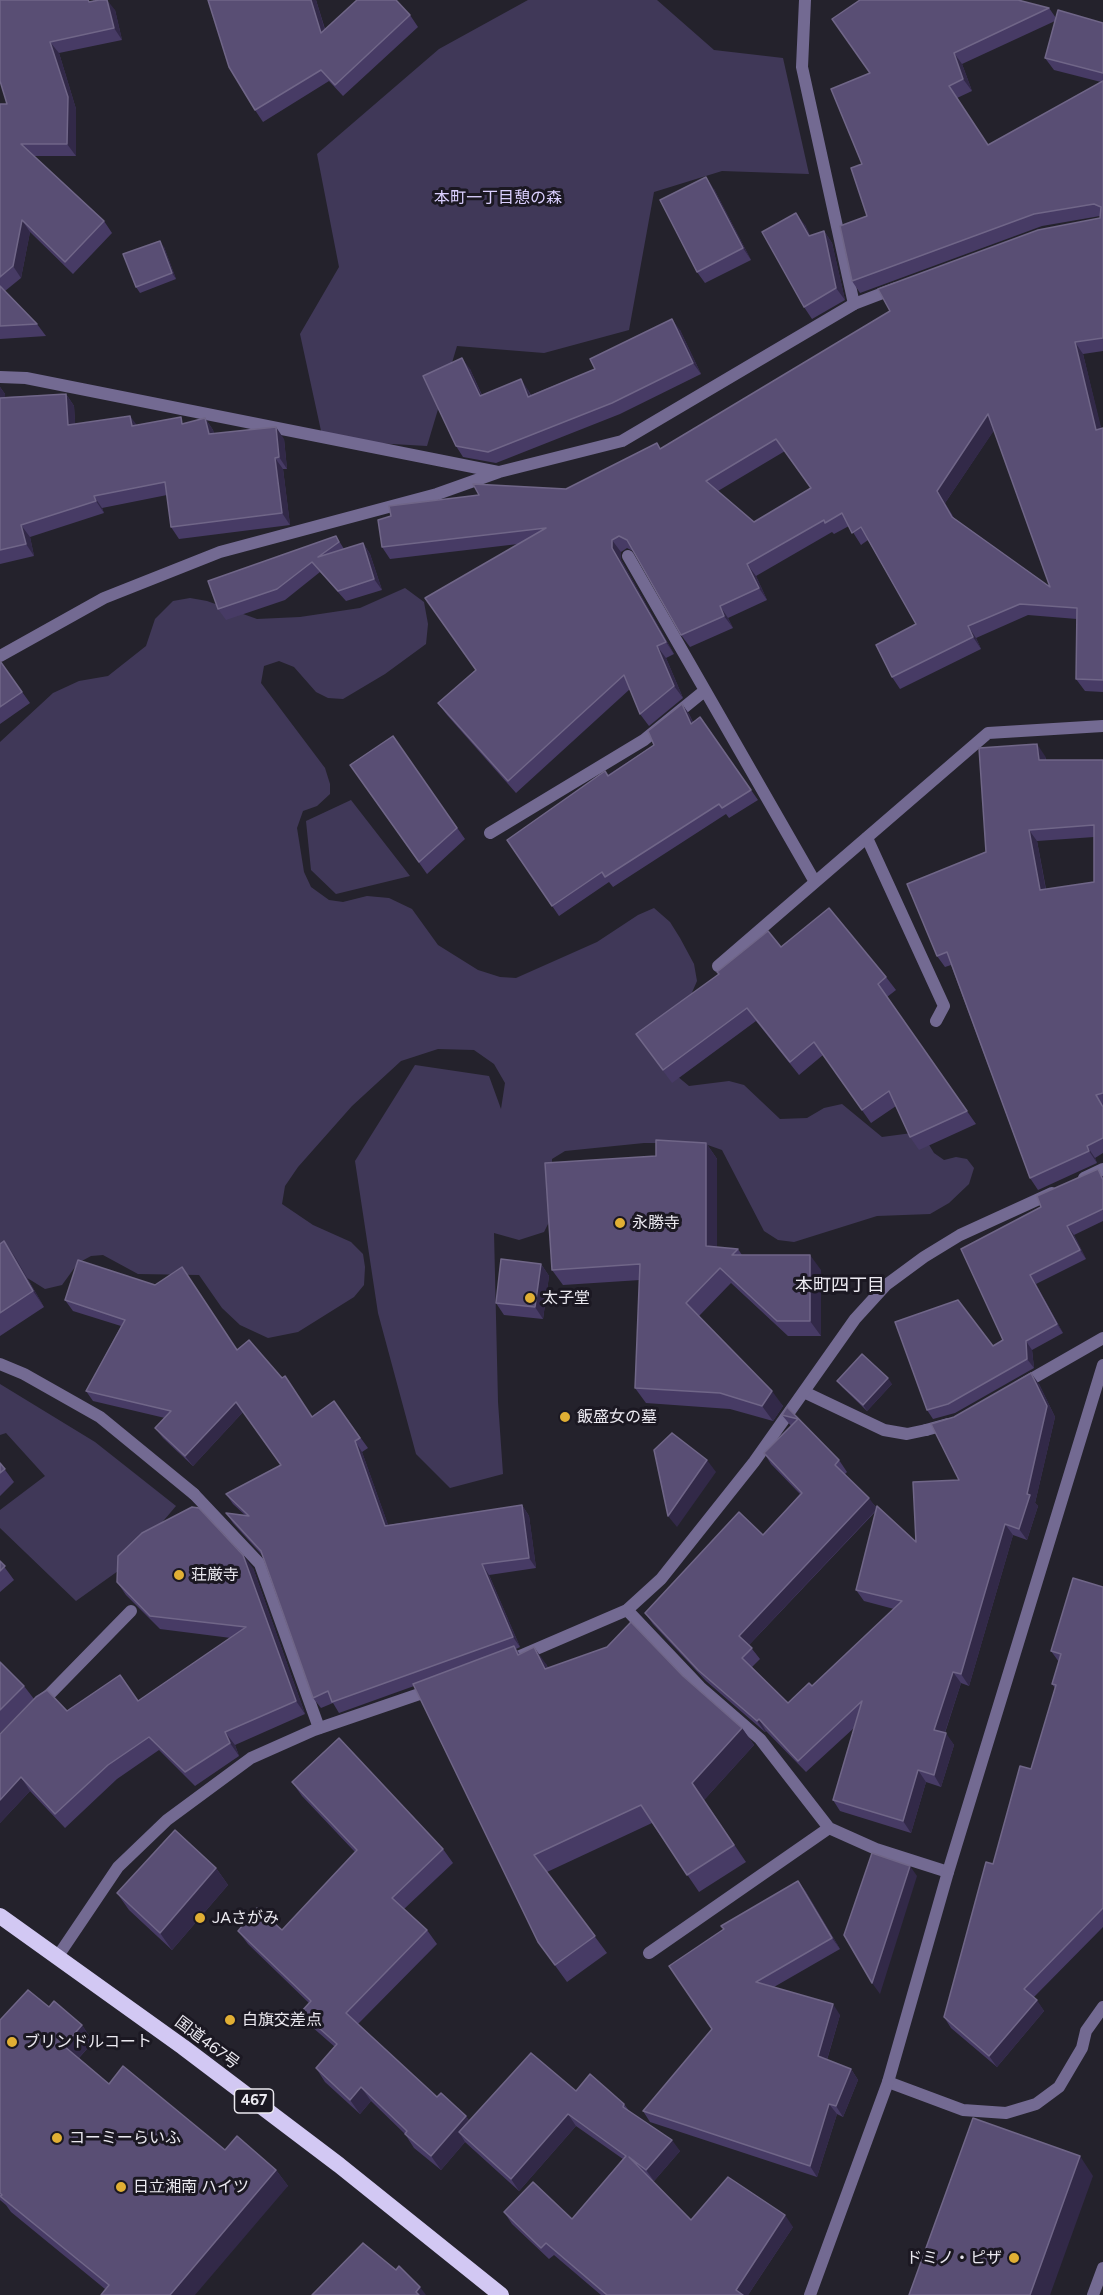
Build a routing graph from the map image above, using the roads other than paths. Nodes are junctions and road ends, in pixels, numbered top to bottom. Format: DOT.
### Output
graph roads {
  1 [pos="805,0"];
  2 [pos="909,284"];
  3 [pos="854,304"];
  4 [pos="0,377"];
  5 [pos="500,472"];
  6 [pos="628,556"];
  7 [pos="0,656"];
  8 [pos="703,692"];
  9 [pos="1103,726"];
  10 [pos="490,833"];
  11 [pos="867,838"];
  12 [pos="815,882"];
  13 [pos="718,966"];
  14 [pos="936,1021"];
  15 [pos="1103,1169"];
  16 [pos="1103,1338"];
  17 [pos="0,1364"];
  18 [pos="1103,1365"];
  19 [pos="1014,1389"];
  20 [pos="804,1392"];
  21 [pos="958,1421"];
  22 [pos="627,1610"];
  23 [pos="132,1611"];
  24 [pos="503,1663"];
  25 [pos="448,1684"];
  26 [pos="33,1711"];
  27 [pos="319,1728"];
  28 [pos="829,1828"];
  29 [pos="948,1872"];
  30 [pos="0,1916"];
  31 [pos="649,1953"];
  32 [pos="58,1956"];
  33 [pos="1103,2007"];
  34 [pos="888,2082"];
  35 [pos="1103,2268"];
  36 [pos="501,2295"];
  37 [pos="810,2295"];
  38 [pos="1093,2295"];
  1 -- 3 [label="street"];
  2 -- 3 [label="street"];
  3 -- 5 [label="street"];
  4 -- 5 [label="street"];
  5 -- 7 [label="street"];
  6 -- 8 [label="street"];
  8 -- 10 [label="street"];
  8 -- 12 [label="street"];
  9 -- 11 [label="street"];
  11 -- 12 [label="street"];
  11 -- 14 [label="street"];
  12 -- 13 [label="street"];
  15 -- 20 [label="street"];
  16 -- 19 [label="street"];
  17 -- 27 [label="street"];
  18 -- 29 [label="street"];
  20 -- 21 [label="street"];
  20 -- 22 [label="street"];
  22 -- 24 [label="street"];
  22 -- 28 [label="street"];
  23 -- 26 [label="street"];
  25 -- 27 [label="street"];
  27 -- 32 [label="street"];
  28 -- 29 [label="street"];
  28 -- 31 [label="street"];
  29 -- 34 [label="street"];
  30 -- 32 [label="highway, 国道467号 / 467"];
  32 -- 36 [label="highway, 国道467号 / 467"];
  33 -- 34 [label="street"];
  34 -- 37 [label="street"];
  35 -- 38 [label="street"];
}
